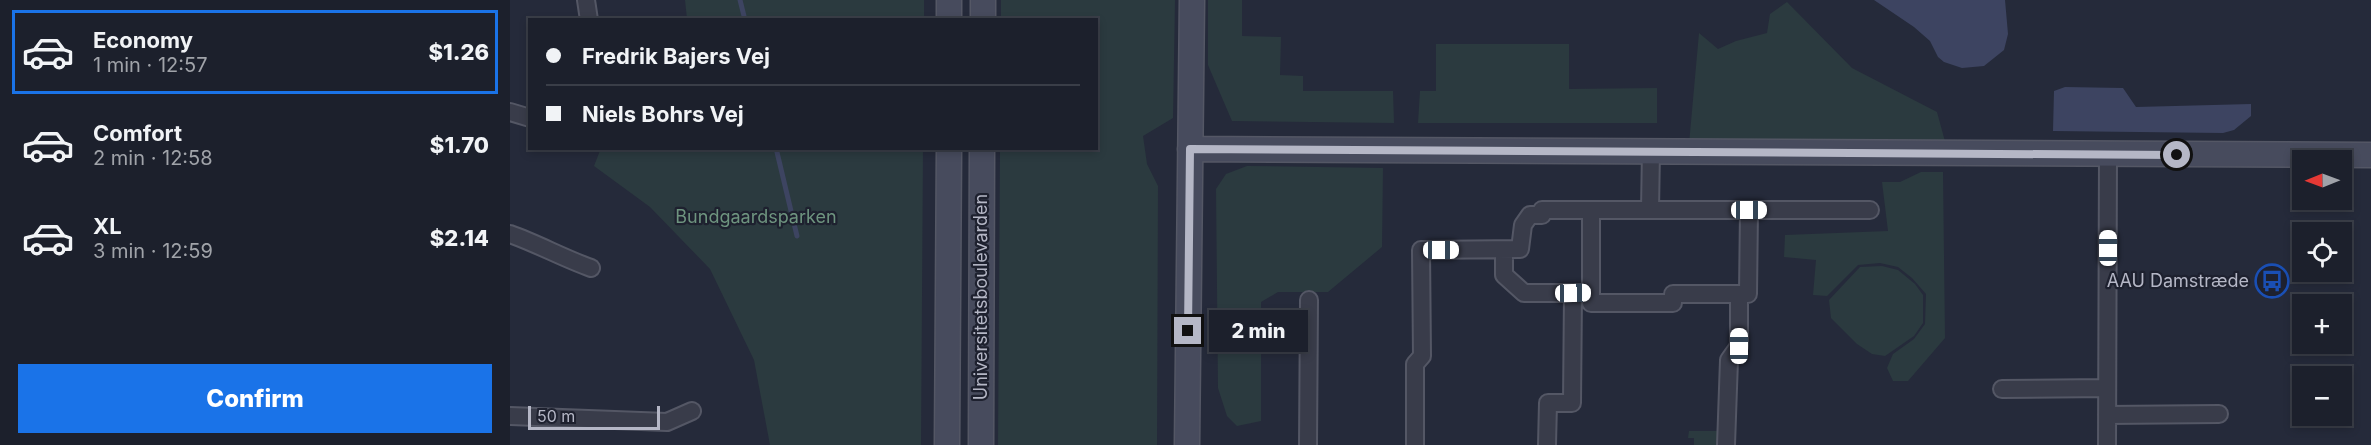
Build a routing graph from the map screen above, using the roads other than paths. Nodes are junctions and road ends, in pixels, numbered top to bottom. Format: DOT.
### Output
graph roads {
  1 [pos="586,0"];
  2 [pos="950,0"];
  3 [pos="983,0"];
  4 [pos="1192,0"];
  5 [pos="589,18"];
  6 [pos="949,18"];
  7 [pos="983,18"];
  8 [pos="510,112"];
  9 [pos="528,117"];
  10 [pos="1190,149"];
  11 [pos="949,150"];
  12 [pos="982,150"];
  13 [pos="1652,150"];
  14 [pos="2108,155"];
  15 [pos="2371,155"];
  16 [pos="1591,210"];
  17 [pos="1650,210"];
  18 [pos="1749,210"];
  19 [pos="1870,210"];
  20 [pos="510,234"];
  21 [pos="1504,250"];
  22 [pos="591,268"];
  23 [pos="1573,293"];
  24 [pos="1591,293"];
  25 [pos="1739,294"];
  26 [pos="1309,300"];
  27 [pos="2002,388"];
  28 [pos="2106,388"];
  29 [pos="692,411"];
  30 [pos="2219,414"];
  31 [pos="2107,415"];
  32 [pos="510,416"];
  33 [pos="947,445"];
  34 [pos="981,445"];
  35 [pos="1187,445"];
  36 [pos="1308,445"];
  37 [pos="1415,445"];
  38 [pos="1547,445"];
  39 [pos="1726,445"];
  40 [pos="2107,445"];
  1 -- 5 [label="street"];
  2 -- 6 [label="street"];
  3 -- 7 [label="street"];
  4 -- 10 [label="street"];
  8 -- 9 [label="street"];
  10 -- 13 [label="street"];
  10 -- 35 [label="street"];
  11 -- 33 [label="street, Universitetsboulevarden"];
  12 -- 34 [label="street, Universitetsboulevarden"];
  13 -- 14 [label="street"];
  13 -- 17 [label="street"];
  14 -- 15 [label="street"];
  14 -- 28 [label="street"];
  16 -- 17 [label="street"];
  16 -- 21 [label="street"];
  16 -- 24 [label="street"];
  17 -- 18 [label="street"];
  18 -- 19 [label="street"];
  18 -- 25 [label="street"];
  20 -- 22 [label="street"];
  21 -- 23 [label="street"];
  21 -- 37 [label="street"];
  23 -- 24 [label="street"];
  23 -- 38 [label="street"];
  24 -- 25 [label="street"];
  25 -- 39 [label="street"];
  26 -- 36 [label="street"];
  27 -- 28 [label="street"];
  28 -- 31 [label="street"];
  29 -- 32 [label="street"];
  30 -- 31 [label="street"];
  31 -- 40 [label="street"];
}
